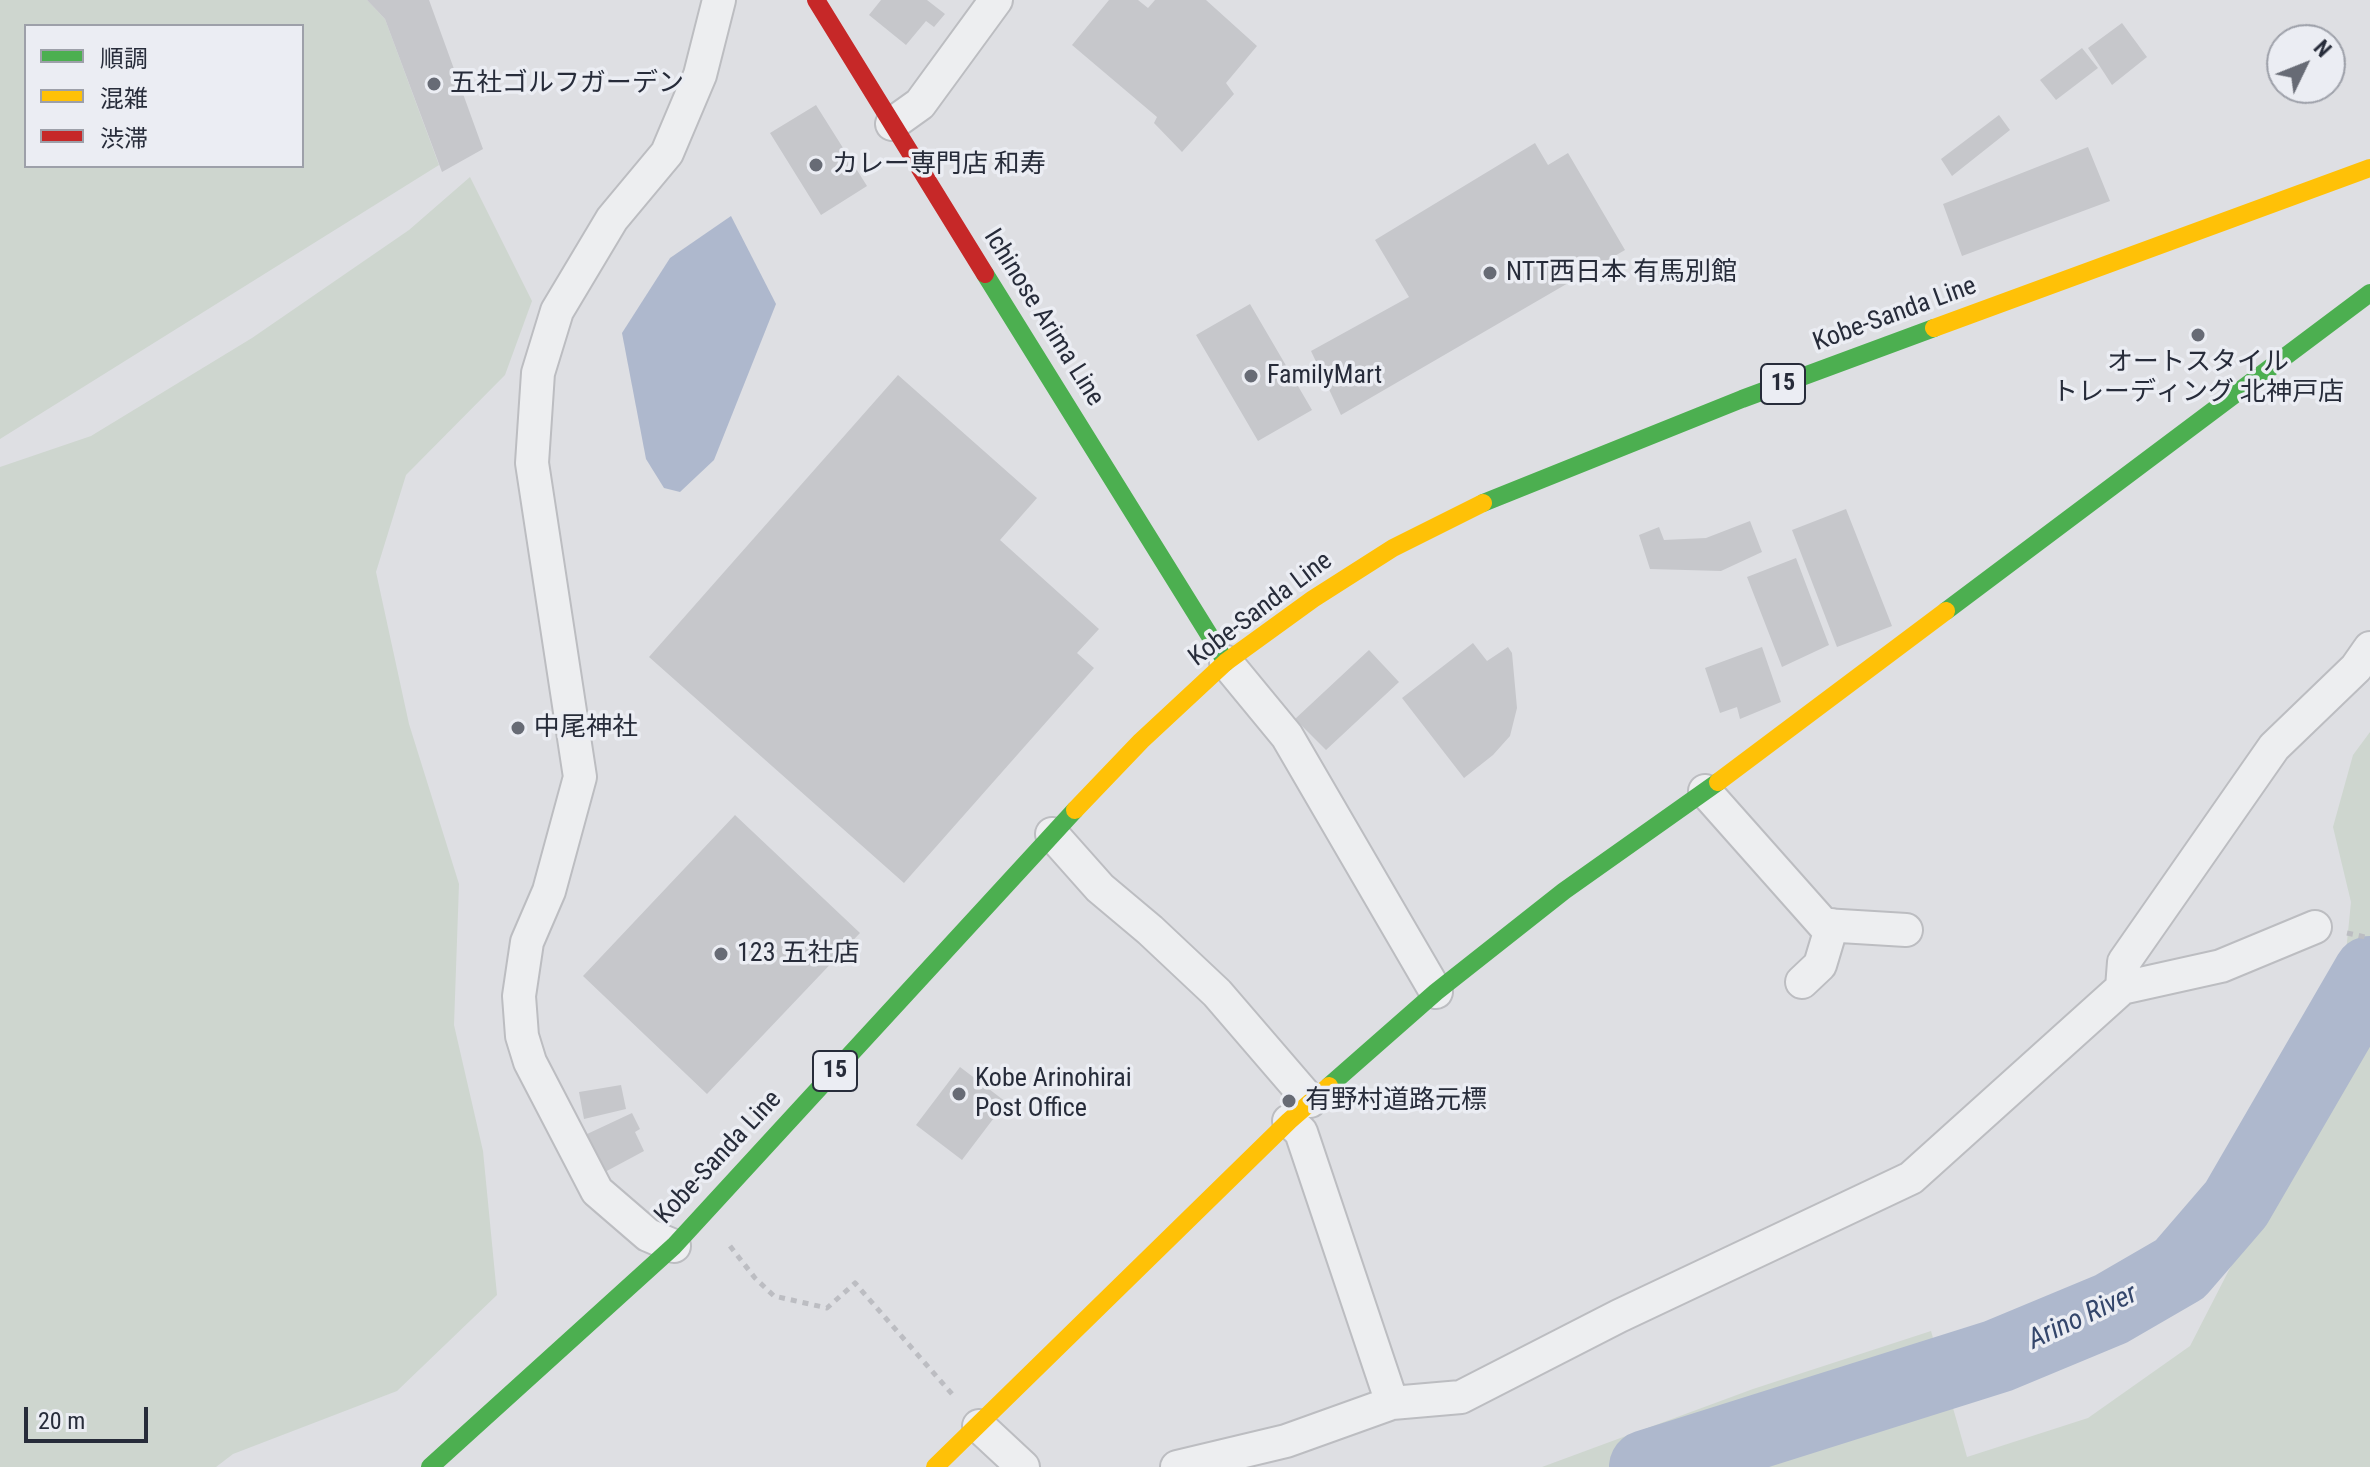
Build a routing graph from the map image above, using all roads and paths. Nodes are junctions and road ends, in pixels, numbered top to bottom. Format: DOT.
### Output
graph roads {
  1 [pos="719,0"];
  2 [pos="816,0"];
  3 [pos="996,0"];
  4 [pos="892,124"];
  5 [pos="2370,168"];
  6 [pos="2370,293"];
  7 [pos="2370,648"];
  8 [pos="1226,662"];
  9 [pos="1705,791"];
  10 [pos="1052,834"];
  11 [pos="1832,925"];
  12 [pos="2315,927"];
  13 [pos="1906,930"];
  14 [pos="1802,982"];
  15 [pos="2122,988"];
  16 [pos="1436,992"];
  17 [pos="1300,1111"];
  18 [pos="705,1213"];
  19 [pos="674,1246"];
  20 [pos="1392,1403"];
  21 [pos="979,1426"];
  22 [pos="430,1467"];
  23 [pos="935,1467"];
  24 [pos="1023,1467"];
  25 [pos="1177,1467"];
  1 -- 19 [label="street"];
  2 -- 4 [label="main road, Ichinose Arima Line"];
  3 -- 4 [label="street"];
  4 -- 8 [label="main road, Ichinose Arima Line"];
  5 -- 8 [label="main road, Kobe-Sanda Line / 15"];
  6 -- 9 [label="main road"];
  7 -- 15 [label="street"];
  8 -- 10 [label="main road, Kobe-Sanda Line / 15"];
  8 -- 16 [label="street"];
  9 -- 11 [label="street"];
  9 -- 16 [label="main road"];
  10 -- 17 [label="street"];
  10 -- 18 [label="main road, Kobe-Sanda Line / 15"];
  11 -- 13 [label="street"];
  11 -- 14 [label="street"];
  12 -- 15 [label="street"];
  15 -- 20 [label="street"];
  16 -- 17 [label="main road"];
  17 -- 20 [label="street"];
  17 -- 21 [label="main road"];
  18 -- 19 [label="main road, Kobe-Sanda Line / 15"];
  18 -- 21 [label="path"];
  19 -- 22 [label="main road, Kobe-Sanda Line / 15"];
  20 -- 25 [label="street"];
  21 -- 23 [label="main road"];
  21 -- 24 [label="street"];
}
